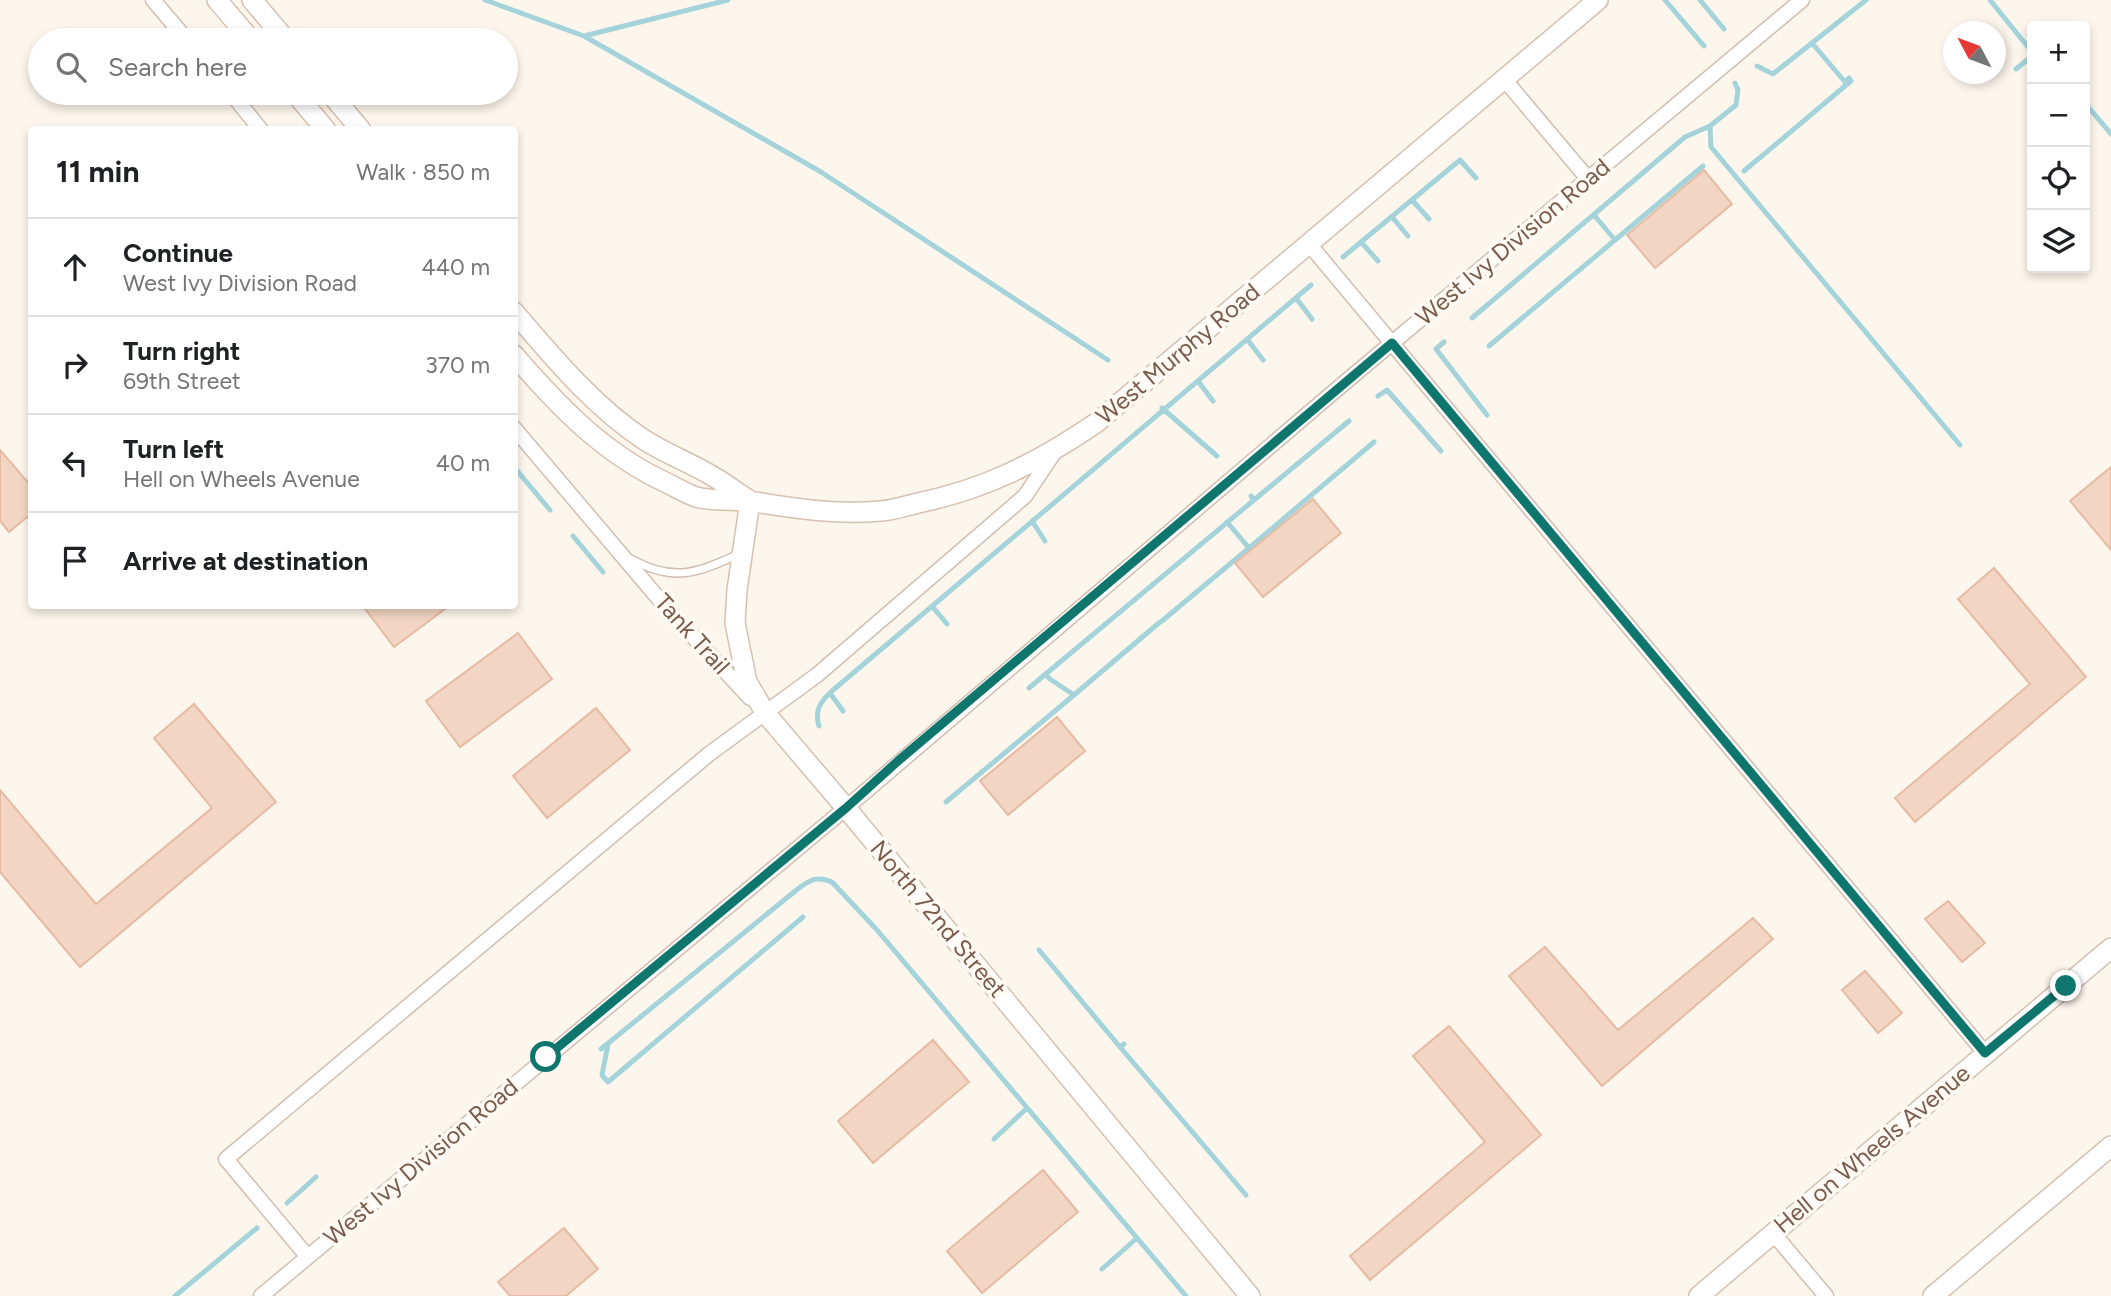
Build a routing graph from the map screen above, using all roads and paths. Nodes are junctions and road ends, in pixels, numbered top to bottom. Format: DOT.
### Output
graph roads {
  1 [pos="153,0"];
  2 [pos="217,0"];
  3 [pos="252,0"];
  4 [pos="1598,0"];
  5 [pos="1802,0"];
  6 [pos="177,28"];
  7 [pos="241,28"];
  8 [pos="276,28"];
  9 [pos="1504,79"];
  10 [pos="241,105"];
  11 [pos="305,105"];
  12 [pos="340,105"];
  13 [pos="258,126"];
  14 [pos="323,126"];
  15 [pos="358,126"];
  16 [pos="1589,180"];
  17 [pos="1309,244"];
  18 [pos="518,317"];
  19 [pos="1392,343"];
  20 [pos="518,360"];
  21 [pos="518,433"];
  22 [pos="1056,450"];
  23 [pos="750,501"];
  24 [pos="620,553"];
  25 [pos="743,553"];
  26 [pos="766,714"];
  27 [pos="846,808"];
  28 [pos="2111,948"];
  29 [pos="1985,1053"];
  30 [pos="2111,1146"];
  31 [pos="1773,1233"];
  32 [pos="307,1256"];
  33 [pos="261,1296"];
  34 [pos="1250,1296"];
  35 [pos="1699,1296"];
  36 [pos="1826,1296"];
  37 [pos="1933,1296"];
  1 -- 6 [label="street"];
  2 -- 7 [label="street"];
  3 -- 8 [label="street"];
  4 -- 9 [label="street, West Murphy Road"];
  5 -- 16 [label="street, West Ivy Division Road"];
  9 -- 16 [label="street"];
  9 -- 17 [label="street, West Murphy Road"];
  10 -- 13 [label="street"];
  11 -- 14 [label="street"];
  12 -- 15 [label="street"];
  16 -- 19 [label="street, West Ivy Division Road"];
  17 -- 19 [label="street"];
  17 -- 22 [label="street, West Murphy Road"];
  18 -- 23 [label="street"];
  19 -- 27 [label="street, West Ivy Division Road"];
  19 -- 29 [label="street"];
  20 -- 23 [label="street"];
  21 -- 24 [label="street, Tank Trail"];
  22 -- 23 [label="street"];
  22 -- 26 [label="street, West Murphy Road"];
  23 -- 25 [label="street, North 72nd Street"];
  24 -- 25 [label="lane, Tank Trail"];
  24 -- 26 [label="street, Tank Trail"];
  25 -- 26 [label="street, North 72nd Street"];
  26 -- 27 [label="street, North 72nd Street"];
  26 -- 32 [label="street, West Murphy Road"];
  27 -- 32 [label="street, West Ivy Division Road"];
  27 -- 34 [label="street, North 72nd Street"];
  28 -- 29 [label="street, Hell on Wheels Avenue"];
  29 -- 31 [label="street, Hell on Wheels Avenue"];
  30 -- 37 [label="street"];
  31 -- 35 [label="street, Hell on Wheels Avenue"];
  31 -- 36 [label="street"];
  32 -- 33 [label="street, West Ivy Division Road"];
}
